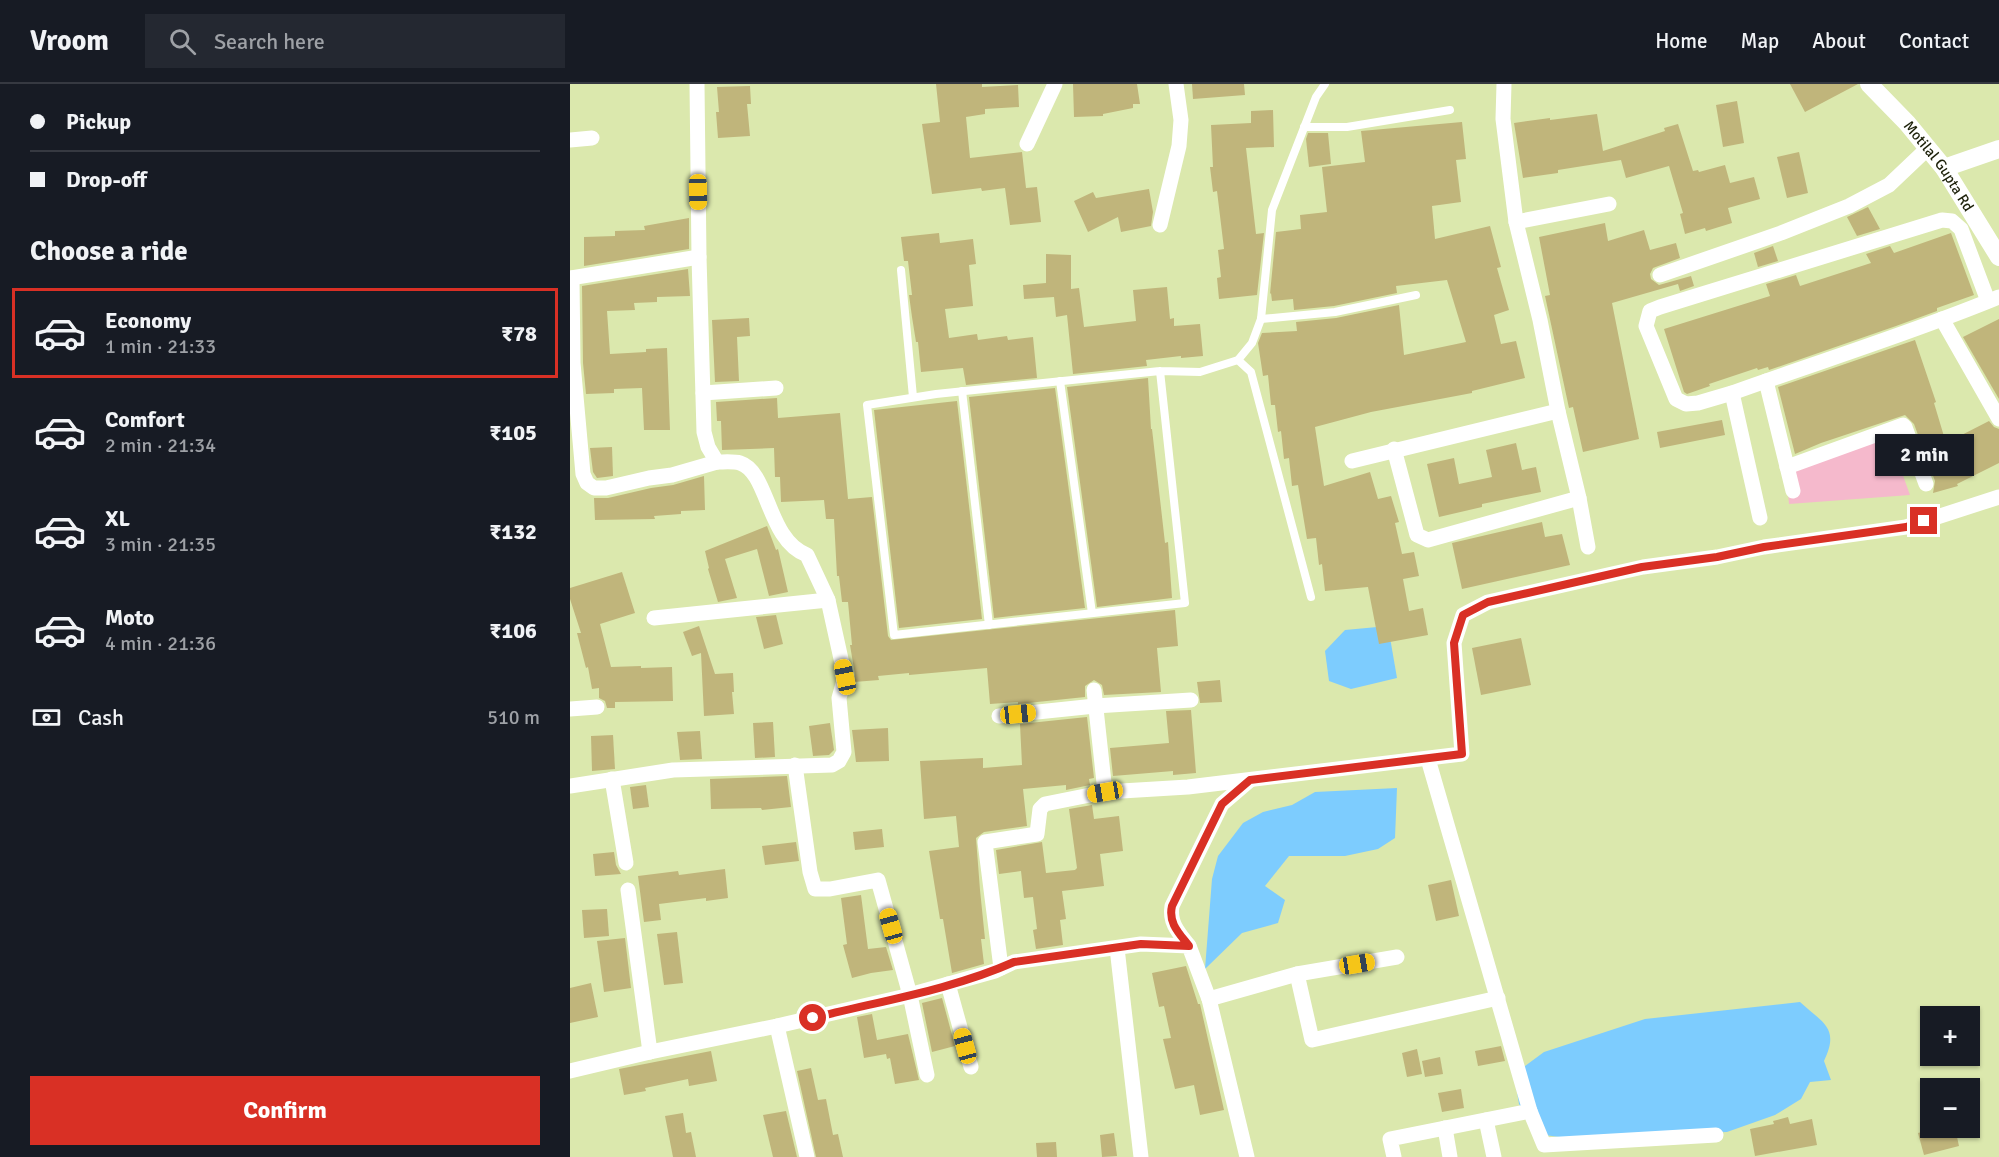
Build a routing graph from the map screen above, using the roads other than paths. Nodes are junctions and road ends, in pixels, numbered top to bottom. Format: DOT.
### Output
graph roads {
  1 [pos="697,84"];
  2 [pos="1055,84"];
  3 [pos="1176,84"];
  4 [pos="1325,84"];
  5 [pos="1504,84"];
  6 [pos="1869,84"];
  7 [pos="1450,110"];
  8 [pos="1304,127"];
  9 [pos="592,138"];
  10 [pos="570,140"];
  11 [pos="1027,144"];
  12 [pos="1928,148"];
  13 [pos="1999,149"];
  14 [pos="1944,168"];
  15 [pos="1608,204"];
  16 [pos="1516,222"];
  17 [pos="1160,225"];
  18 [pos="699,257"];
  19 [pos="1999,257"];
  20 [pos="901,270"];
  21 [pos="1660,275"];
  22 [pos="571,278"];
  23 [pos="1416,295"];
  24 [pos="1993,299"];
  25 [pos="1261,319"];
  26 [pos="1942,319"];
  27 [pos="1238,360"];
  28 [pos="1160,371"];
  29 [pos="1060,381"];
  30 [pos="1766,381"];
  31 [pos="776,388"];
  32 [pos="962,391"];
  33 [pos="703,393"];
  34 [pos="1732,393"];
  35 [pos="573,395"];
  36 [pos="913,398"];
  37 [pos="1558,411"];
  38 [pos="1999,419"];
  39 [pos="1395,449"];
  40 [pos="575,452"];
  41 [pos="1352,461"];
  42 [pos="717,462"];
  43 [pos="1787,467"];
  44 [pos="1926,484"];
  45 [pos="1793,491"];
  46 [pos="1999,497"];
  47 [pos="1579,498"];
  48 [pos="1760,518"];
  49 [pos="1588,547"];
  50 [pos="1311,597"];
  51 [pos="828,600"];
  52 [pos="1092,613"];
  53 [pos="654,618"];
  54 [pos="989,625"];
  55 [pos="1095,698"];
  56 [pos="1191,700"];
  57 [pos="597,707"];
  58 [pos="570,710"];
  59 [pos="999,716"];
  60 [pos="1428,759"];
  61 [pos="795,765"];
  62 [pos="612,779"];
  63 [pos="1250,780"];
  64 [pos="570,786"];
  65 [pos="1105,792"];
  66 [pos="626,863"];
  67 [pos="628,890"];
  68 [pos="1189,946"];
  69 [pos="1117,948"];
  70 [pos="1397,957"];
  71 [pos="1001,968"];
  72 [pos="1296,974"];
  73 [pos="948,984"];
  74 [pos="910,994"];
  75 [pos="1498,998"];
  76 [pos="1209,999"];
  77 [pos="777,1026"];
  78 [pos="650,1052"];
  79 [pos="971,1067"];
  80 [pos="570,1071"];
  81 [pos="927,1075"];
  82 [pos="1530,1111"];
  83 [pos="1486,1120"];
  84 [pos="1445,1128"];
  85 [pos="1716,1134"];
  86 [pos="807,1157"];
  87 [pos="1141,1157"];
  88 [pos="1248,1157"];
  89 [pos="1394,1157"];
  90 [pos="1450,1157"];
  91 [pos="1494,1157"];
  1 -- 18 [label="street"];
  2 -- 11 [label="street"];
  3 -- 17 [label="street"];
  4 -- 8 [label="lane"];
  5 -- 16 [label="street"];
  6 -- 12 [label="street, Motilal Gupta Rd"];
  7 -- 8 [label="lane"];
  8 -- 25 [label="lane"];
  9 -- 10 [label="street"];
  12 -- 14 [label="street, Motilal Gupta Rd"];
  12 -- 21 [label="street"];
  13 -- 14 [label="street"];
  14 -- 19 [label="street, Motilal Gupta Rd"];
  15 -- 16 [label="street"];
  16 -- 37 [label="street"];
  18 -- 22 [label="street"];
  18 -- 33 [label="street"];
  20 -- 36 [label="lane"];
  22 -- 35 [label="street"];
  23 -- 25 [label="lane"];
  24 -- 26 [label="street"];
  24 -- 34 [label="street"];
  25 -- 27 [label="lane"];
  26 -- 30 [label="street"];
  26 -- 38 [label="street"];
  27 -- 28 [label="lane"];
  27 -- 50 [label="lane"];
  28 -- 29 [label="lane"];
  28 -- 52 [label="lane"];
  29 -- 32 [label="lane"];
  29 -- 52 [label="lane"];
  30 -- 34 [label="street"];
  30 -- 43 [label="street"];
  31 -- 33 [label="street"];
  32 -- 36 [label="lane"];
  32 -- 54 [label="lane"];
  33 -- 42 [label="street"];
  34 -- 48 [label="street"];
  35 -- 40 [label="street"];
  36 -- 54 [label="lane"];
  37 -- 39 [label="street"];
  37 -- 47 [label="street"];
  39 -- 41 [label="street"];
  39 -- 47 [label="street"];
  40 -- 42 [label="street"];
  42 -- 51 [label="street"];
  43 -- 44 [label="street"];
  43 -- 45 [label="street"];
  46 -- 60 [label="street"];
  47 -- 49 [label="street"];
  51 -- 53 [label="street"];
  51 -- 61 [label="street"];
  52 -- 54 [label="lane"];
  55 -- 56 [label="street"];
  55 -- 59 [label="street"];
  55 -- 65 [label="street"];
  57 -- 58 [label="street"];
  60 -- 63 [label="street"];
  60 -- 75 [label="street"];
  61 -- 62 [label="street"];
  61 -- 74 [label="street"];
  62 -- 64 [label="street"];
  62 -- 66 [label="street"];
  63 -- 65 [label="street"];
  63 -- 68 [label="street"];
  65 -- 71 [label="street"];
  67 -- 78 [label="street"];
  68 -- 69 [label="street"];
  68 -- 76 [label="street"];
  69 -- 71 [label="street"];
  69 -- 87 [label="street"];
  70 -- 72 [label="street"];
  71 -- 73 [label="street"];
  72 -- 75 [label="street"];
  72 -- 76 [label="street"];
  73 -- 74 [label="street"];
  73 -- 79 [label="street"];
  74 -- 77 [label="street"];
  74 -- 81 [label="street"];
  75 -- 82 [label="street"];
  76 -- 88 [label="street"];
  77 -- 78 [label="street"];
  77 -- 86 [label="street"];
  78 -- 80 [label="street"];
  82 -- 83 [label="street"];
  82 -- 85 [label="street"];
  83 -- 84 [label="street"];
  83 -- 91 [label="street"];
  84 -- 89 [label="street"];
  84 -- 90 [label="street"];
}
